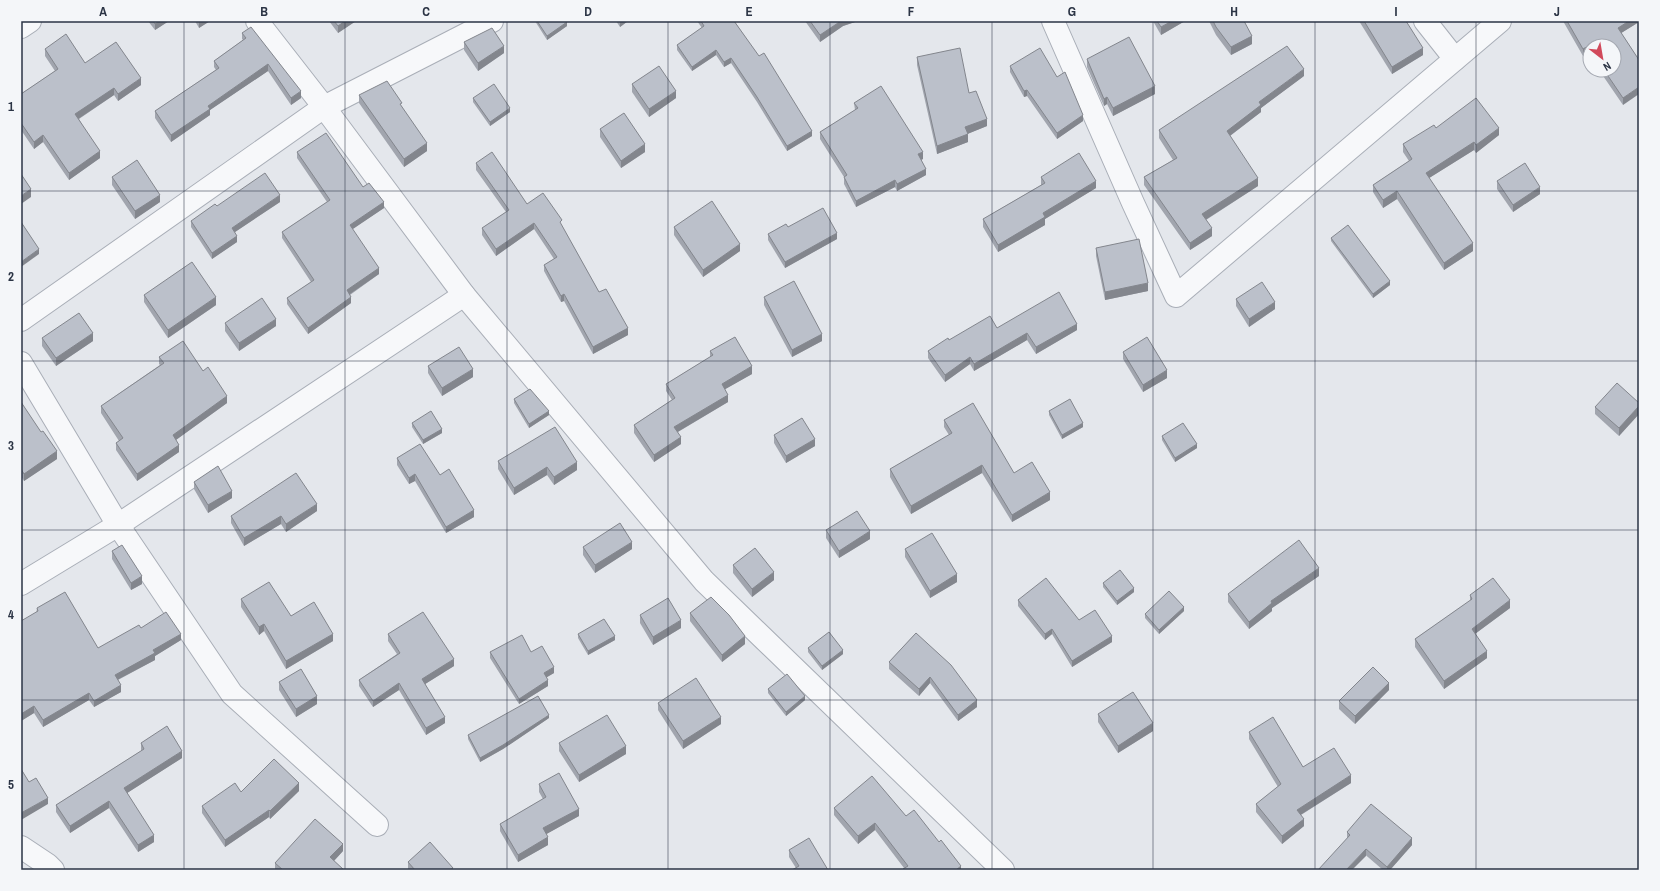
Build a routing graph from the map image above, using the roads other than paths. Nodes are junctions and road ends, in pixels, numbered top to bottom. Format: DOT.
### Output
graph roads {
  1 [pos="30,21"];
  2 [pos="257,21"];
  3 [pos="492,21"];
  4 [pos="1053,21"];
  5 [pos="1425,21"];
  6 [pos="1500,21"];
  7 [pos="21,27"];
  8 [pos="1455,59"];
  9 [pos="324,107"];
  10 [pos="464,295"];
  11 [pos="21,320"];
  12 [pos="21,363"];
  13 [pos="118,525"];
  14 [pos="21,584"];
  15 [pos="377,825"];
  16 [pos="21,847"];
  17 [pos="53,870"];
  18 [pos="1003,870"];
  1 -- 7 [label="street"];
  2 -- 9 [label="street"];
  3 -- 9 [label="street"];
  4 -- 8 [label="street"];
  5 -- 8 [label="street"];
  6 -- 8 [label="street"];
  9 -- 10 [label="street"];
  9 -- 11 [label="street"];
  10 -- 13 [label="street"];
  10 -- 18 [label="street"];
  12 -- 13 [label="street"];
  13 -- 14 [label="street"];
  13 -- 15 [label="street"];
  16 -- 17 [label="street"];
}
